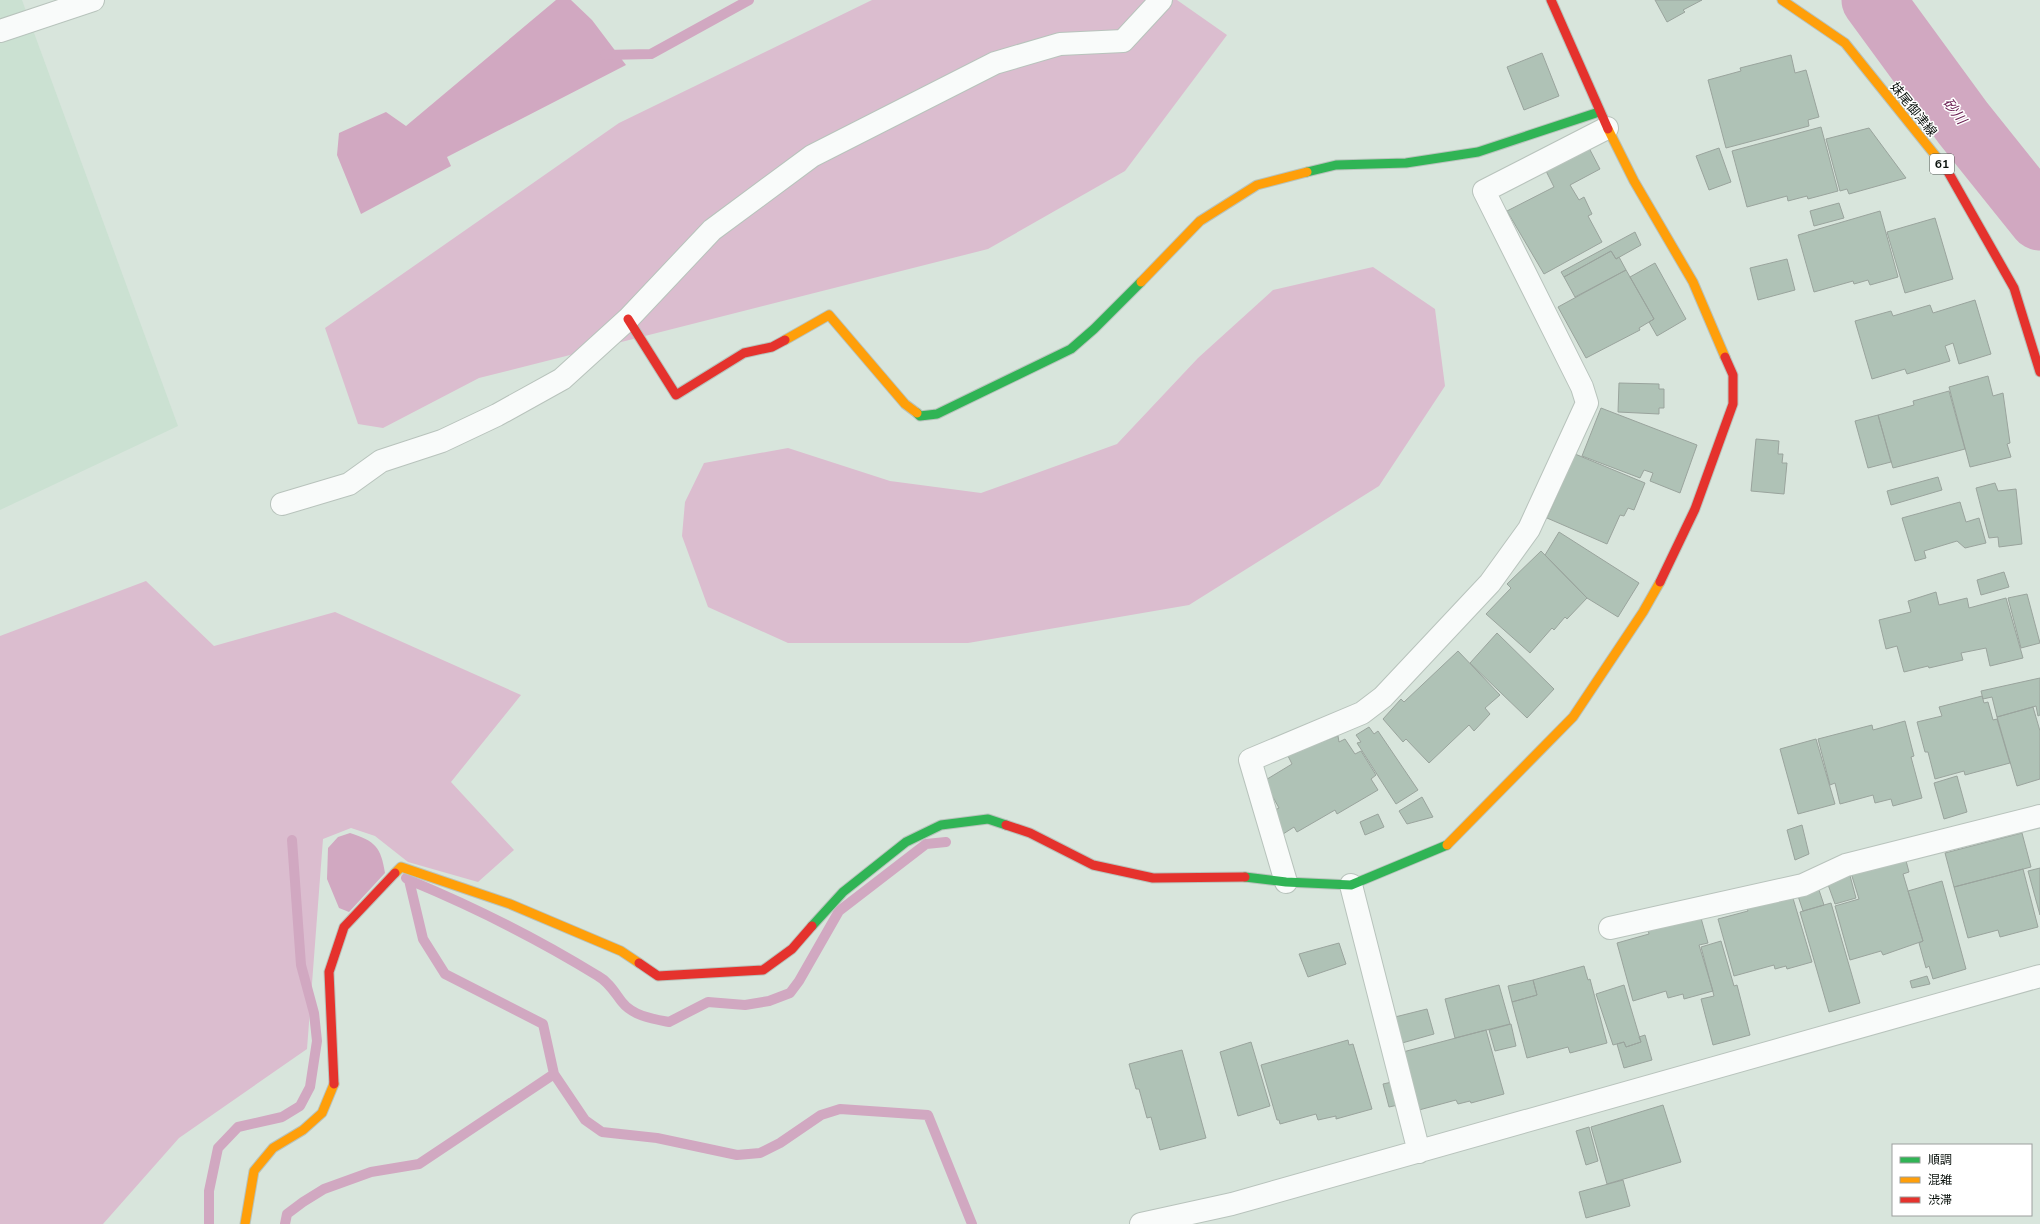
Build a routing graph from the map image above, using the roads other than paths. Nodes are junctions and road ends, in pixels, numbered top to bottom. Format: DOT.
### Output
graph roads {
  1 [pos="93,0"];
  2 [pos="1160,0"];
  3 [pos="1551,0"];
  4 [pos="1782,0"];
  5 [pos="58,5"];
  6 [pos="0,31"];
  7 [pos="1603,120"];
  8 [pos="628,319"];
  9 [pos="2040,372"];
  10 [pos="282,504"];
  11 [pos="2040,816"];
  12 [pos="1286,882"];
  13 [pos="1351,884"];
  14 [pos="1610,928"];
  15 [pos="2040,976"];
  16 [pos="1420,1152"];
  17 [pos="245,1224"];
  18 [pos="1141,1224"];
  1 -- 5 [label="street"];
  2 -- 8 [label="street"];
  3 -- 7 [label="street"];
  4 -- 9 [label="street, 妹尾御津線 / 61"];
  5 -- 6 [label="street"];
  7 -- 8 [label="street"];
  7 -- 12 [label="street"];
  7 -- 13 [label="street"];
  8 -- 10 [label="street"];
  11 -- 14 [label="street"];
  12 -- 13 [label="street"];
  12 -- 17 [label="street"];
  13 -- 16 [label="street"];
  15 -- 16 [label="street"];
  16 -- 18 [label="street"];
}
